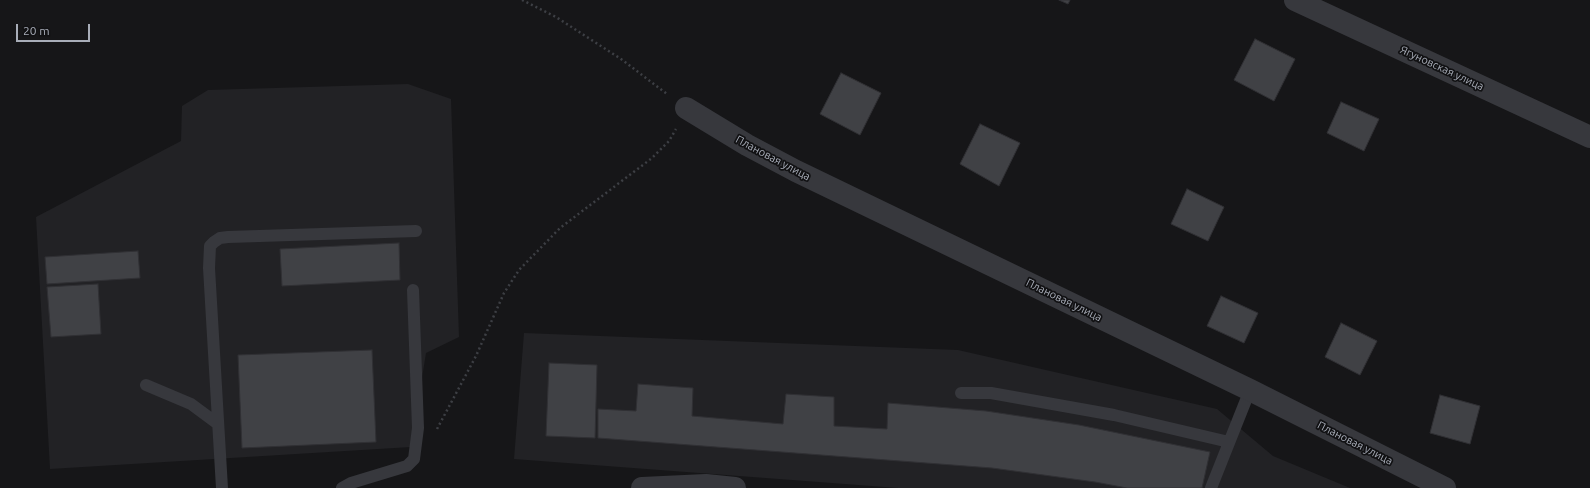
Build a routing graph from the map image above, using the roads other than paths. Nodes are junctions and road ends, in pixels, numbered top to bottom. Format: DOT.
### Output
graph roads {
  1 [pos="1295,0"];
  2 [pos="686,108"];
  3 [pos="1590,137"];
  4 [pos="416,231"];
  5 [pos="413,290"];
  6 [pos="146,385"];
  7 [pos="1250,390"];
  8 [pos="961,393"];
  9 [pos="218,424"];
  10 [pos="1229,442"];
  11 [pos="222,488"];
  12 [pos="342,488"];
  13 [pos="642,488"];
  14 [pos="735,488"];
  15 [pos="1211,488"];
  16 [pos="1445,488"];
  1 -- 3 [label="street, Ягуновская улица"];
  2 -- 7 [label="street, Плановая улица"];
  4 -- 9 [label="lane"];
  5 -- 12 [label="lane"];
  6 -- 9 [label="lane"];
  7 -- 10 [label="lane"];
  7 -- 16 [label="street, Плановая улица"];
  8 -- 10 [label="lane"];
  9 -- 11 [label="lane"];
  10 -- 15 [label="lane"];
  13 -- 14 [label="street"];
}
